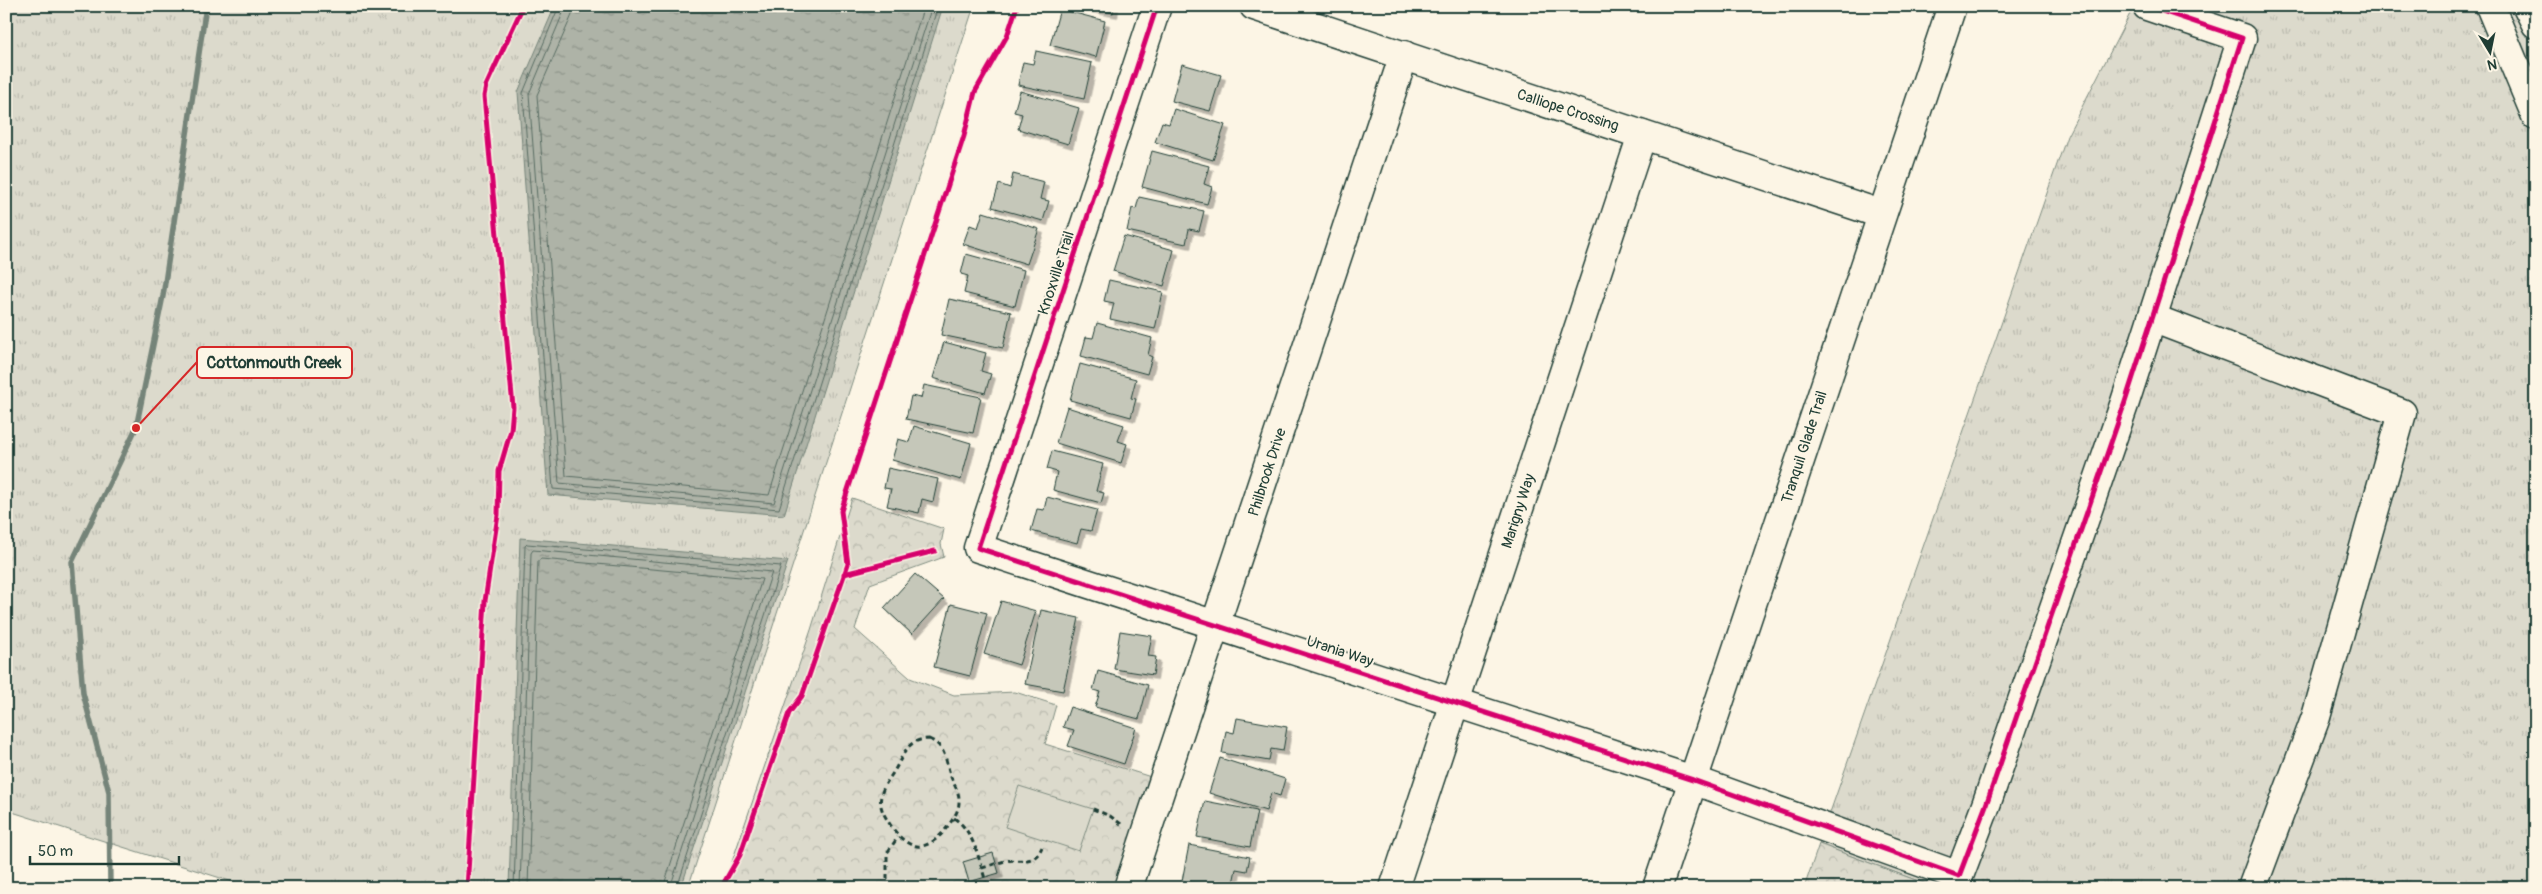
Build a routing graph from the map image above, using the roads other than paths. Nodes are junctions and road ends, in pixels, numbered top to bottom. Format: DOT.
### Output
graph roads {
  1 [pos="1157,6"];
  2 [pos="1254,6"];
  3 [pos="1952,6"];
  4 [pos="2148,6"];
  5 [pos="2490,6"];
  6 [pos="2527,6"];
  7 [pos="2536,24"];
  8 [pos="1404,55"];
  9 [pos="2536,116"];
  10 [pos="1642,135"];
  11 [pos="1881,214"];
  12 [pos="2152,318"];
  13 [pos="978,548"];
  14 [pos="1217,624"];
  15 [pos="1455,702"];
  16 [pos="1694,780"];
  17 [pos="1128,888"];
  18 [pos="1394,888"];
  19 [pos="1657,888"];
  20 [pos="2252,888"];
  1 -- 13 [label="street, Knoxville Trail"];
  2 -- 8 [label="street, Calliope Crossing"];
  3 -- 11 [label="street, Tranquil Glade Trail"];
  4 -- 12 [label="street"];
  5 -- 9 [label="street"];
  6 -- 7 [label="street"];
  8 -- 10 [label="street, Calliope Crossing"];
  8 -- 14 [label="street, Philbrook Drive"];
  10 -- 11 [label="street, Calliope Crossing"];
  10 -- 15 [label="street, Marigny Way"];
  11 -- 16 [label="street, Tranquil Glade Trail"];
  12 -- 16 [label="street, Urania Way"];
  12 -- 20 [label="street"];
  13 -- 14 [label="street, Urania Way"];
  14 -- 15 [label="street, Urania Way"];
  14 -- 17 [label="street, Philbrook Drive"];
  15 -- 16 [label="street, Urania Way"];
  15 -- 18 [label="street, Marigny Way"];
  16 -- 19 [label="street, Tranquil Glade Trail"];
}
